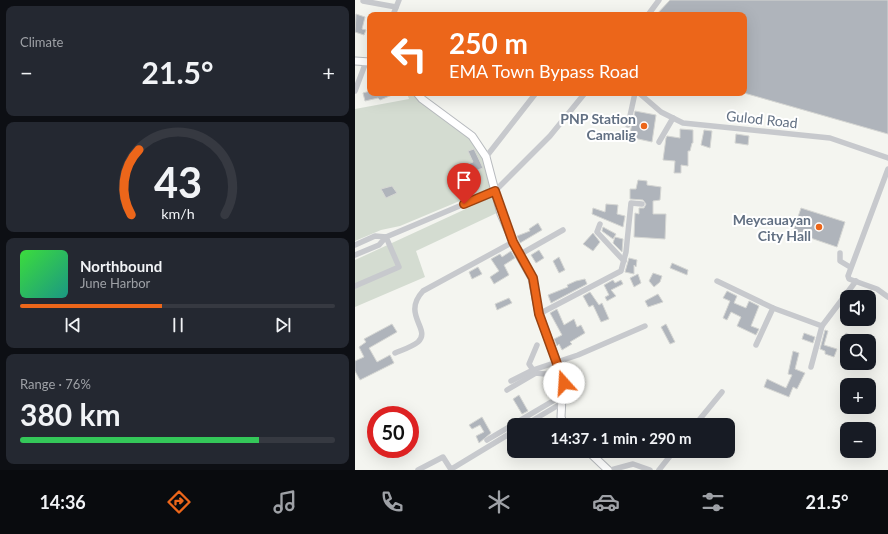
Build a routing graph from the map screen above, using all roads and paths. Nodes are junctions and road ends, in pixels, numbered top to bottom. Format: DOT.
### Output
graph roads {
  1 [pos="399,0"];
  2 [pos="659,0"];
  3 [pos="363,1"];
  4 [pos="396,7"];
  5 [pos="394,12"];
  6 [pos="649,12"];
  7 [pos="355,61"];
  8 [pos="367,62"];
  9 [pos="367,64"];
  10 [pos="355,91"];
  11 [pos="420,96"];
  12 [pos="534,96"];
  13 [pos="583,96"];
  14 [pos="634,96"];
  15 [pos="642,96"];
  16 [pos="673,118"];
  17 [pos="628,125"];
  18 [pos="659,142"];
  19 [pos="486,157"];
  20 [pos="888,158"];
  21 [pos="888,169"];
  22 [pos="495,191"];
  23 [pos="642,204"];
  24 [pos="600,224"];
  25 [pos="563,230"];
  26 [pos="386,237"];
  27 [pos="513,242"];
  28 [pos="355,245"];
  29 [pos="840,252"];
  30 [pos="355,255"];
  31 [pos="519,256"];
  32 [pos="624,261"];
  33 [pos="851,267"];
  34 [pos="856,281"];
  35 [pos="717,282"];
  36 [pos="355,286"];
  37 [pos="888,297"];
  38 [pos="773,308"];
  39 [pos="539,314"];
  40 [pos="645,326"];
  41 [pos="821,326"];
  42 [pos="537,345"];
  43 [pos="756,345"];
  44 [pos="395,353"];
  45 [pos="557,361"];
  46 [pos="811,367"];
  47 [pos="533,370"];
  48 [pos="562,376"];
  49 [pos="511,381"];
  50 [pos="507,390"];
  51 [pos="722,392"];
  52 [pos="563,395"];
  53 [pos="562,403"];
  54 [pos="537,418"];
  55 [pos="561,418"];
  56 [pos="701,418"];
  57 [pos="507,435"];
  58 [pos="487,440"];
  59 [pos="596,458"];
  60 [pos="668,458"];
  61 [pos="418,470"];
  62 [pos="609,470"];
  63 [pos="650,470"];
  64 [pos="659,470"];
  1 -- 4 [label="street"];
  2 -- 6 [label="street"];
  3 -- 4 [label="street"];
  4 -- 5 [label="street"];
  7 -- 8 [label="main road"];
  9 -- 10 [label="street"];
  11 -- 19 [label="main road"];
  12 -- 19 [label="street"];
  13 -- 22 [label="street"];
  14 -- 17 [label="street"];
  15 -- 16 [label="street, Gulod Road"];
  16 -- 18 [label="street"];
  16 -- 20 [label="street, Gulod Road"];
  19 -- 22 [label="main road"];
  21 -- 33 [label="street"];
  22 -- 26 [label="street"];
  22 -- 27 [label="main road"];
  23 -- 32 [label="street"];
  24 -- 32 [label="street"];
  25 -- 31 [label="street"];
  26 -- 28 [label="street"];
  26 -- 30 [label="street"];
  26 -- 36 [label="street"];
  27 -- 31 [label="main road"];
  27 -- 44 [label="street"];
  29 -- 33 [label="street"];
  31 -- 39 [label="main road"];
  32 -- 39 [label="street"];
  33 -- 34 [label="street"];
  34 -- 37 [label="street"];
  34 -- 41 [label="street"];
  35 -- 38 [label="street"];
  38 -- 41 [label="street"];
  38 -- 43 [label="street"];
  39 -- 45 [label="main road"];
  40 -- 45 [label="street"];
  41 -- 46 [label="street"];
  42 -- 47 [label="street"];
  45 -- 47 [label="street"];
  45 -- 48 [label="main road"];
  47 -- 49 [label="street"];
  48 -- 50 [label="street"];
  48 -- 52 [label="main road"];
  51 -- 56 [label="street"];
  52 -- 53 [label="main road"];
  52 -- 58 [label="street"];
  53 -- 54 [label="street"];
  53 -- 55 [label="main road"];
  57 -- 61 [label="street"];
  59 -- 62 [label="main road"];
  60 -- 64 [label="street"];
  62 -- 63 [label="street"];
}
